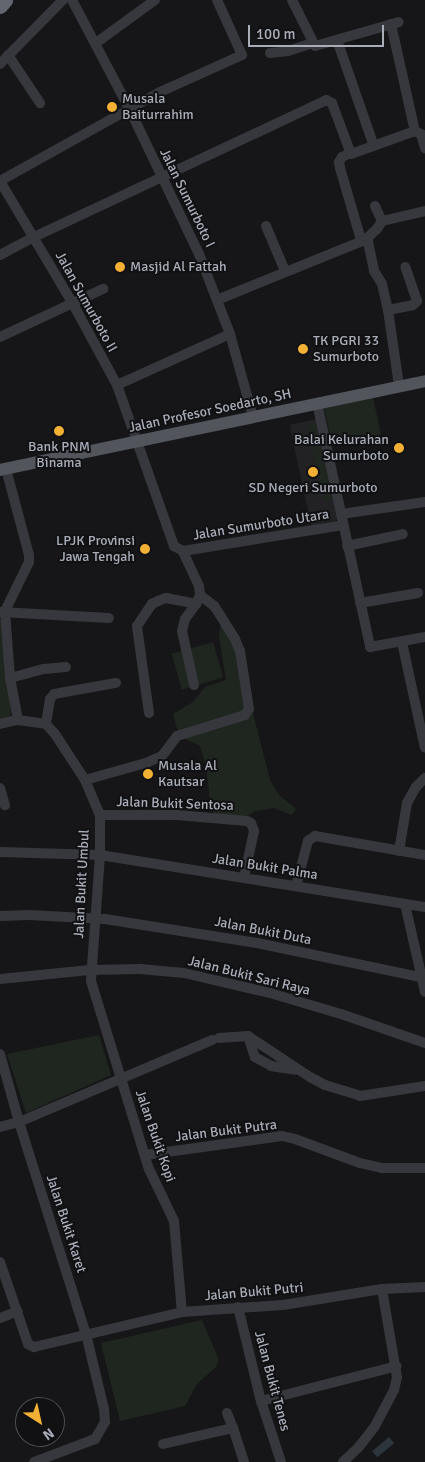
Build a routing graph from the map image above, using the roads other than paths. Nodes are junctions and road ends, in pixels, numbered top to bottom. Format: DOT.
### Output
graph roads {
  1 [pos="5,0"];
  2 [pos="64,0"];
  3 [pos="72,0"];
  4 [pos="155,0"];
  5 [pos="217,0"];
  6 [pos="292,0"];
  7 [pos="0,6"];
  8 [pos="337,40"];
  9 [pos="96,43"];
  10 [pos="312,43"];
  11 [pos="270,53"];
  12 [pos="8,55"];
  13 [pos="0,64"];
  14 [pos="40,103"];
  15 [pos="130,110"];
  16 [pos="415,130"];
  17 [pos="374,146"];
  18 [pos="425,148"];
  19 [pos="350,153"];
  20 [pos="162,177"];
  21 [pos="0,181"];
  22 [pos="375,206"];
  23 [pos="425,211"];
  24 [pos="382,221"];
  25 [pos="266,226"];
  26 [pos="34,237"];
  27 [pos="363,240"];
  28 [pos="0,255"];
  29 [pos="405,267"];
  30 [pos="285,272"];
  31 [pos="103,289"];
  32 [pos="217,300"];
  33 [pos="74,304"];
  34 [pos="388,310"];
  35 [pos="230,334"];
  36 [pos="0,337"];
  37 [pos="425,380"];
  38 [pos="117,385"];
  39 [pos="399,385"];
  40 [pos="318,403"];
  41 [pos="253,418"];
  42 [pos="137,442"];
  43 [pos="3,469"];
  44 [pos="425,502"];
  45 [pos="341,514"];
  46 [pos="343,525"];
  47 [pos="403,534"];
  48 [pos="347,546"];
  49 [pos="183,551"];
  50 [pos="418,593"];
  51 [pos="198,600"];
  52 [pos="360,603"];
  53 [pos="3,611"];
  54 [pos="109,618"];
  55 [pos="425,637"];
  56 [pos="402,642"];
  57 [pos="66,667"];
  58 [pos="10,678"];
  59 [pos="116,682"];
  60 [pos="194,685"];
  61 [pos="149,713"];
  62 [pos="18,720"];
  63 [pos="0,724"];
  64 [pos="46,724"];
  65 [pos="425,748"];
  66 [pos="425,778"];
  67 [pos="85,780"];
  68 [pos="0,788"];
  69 [pos="5,805"];
  70 [pos="100,815"];
  71 [pos="399,851"];
  72 [pos="0,852"];
  73 [pos="100,854"];
  74 [pos="425,855"];
  75 [pos="244,878"];
  76 [pos="296,886"];
  77 [pos="405,904"];
  78 [pos="425,907"];
  79 [pos="0,916"];
  80 [pos="95,917"];
  81 [pos="90,970"];
  82 [pos="424,978"];
  83 [pos="0,979"];
  84 [pos="425,992"];
  85 [pos="425,1044"];
  86 [pos="0,1054"];
  87 [pos="122,1078"];
  88 [pos="425,1086"];
  89 [pos="18,1122"];
  90 [pos="0,1127"];
  91 [pos="145,1155"];
  92 [pos="425,1168"];
  93 [pos="0,1262"];
  94 [pos="425,1287"];
  95 [pos="382,1289"];
  96 [pos="238,1307"];
  97 [pos="18,1311"];
  98 [pos="182,1312"];
  99 [pos="0,1318"];
  100 [pos="86,1334"];
  101 [pos="397,1366"];
  102 [pos="261,1402"];
  103 [pos="227,1413"];
  104 [pos="233,1428"];
  105 [pos="163,1444"];
  106 [pos="34,1462"];
  107 [pos="244,1462"];
  108 [pos="281,1462"];
  109 [pos="343,1462"];
  1 -- 7 [label="highway"];
  2 -- 12 [label="street"];
  3 -- 9 [label="street, Jalan Sumurboto I"];
  4 -- 9 [label="street"];
  5 -- 15 [label="street"];
  6 -- 10 [label="street"];
  8 -- 10 [label="street"];
  8 -- 16 [label="street"];
  8 -- 17 [label="street"];
  9 -- 15 [label="street, Jalan Sumurboto I"];
  10 -- 11 [label="street"];
  12 -- 13 [label="street"];
  12 -- 14 [label="street"];
  15 -- 20 [label="street, Jalan Sumurboto I"];
  15 -- 21 [label="street"];
  16 -- 17 [label="street"];
  16 -- 18 [label="street"];
  17 -- 19 [label="street"];
  19 -- 20 [label="street"];
  19 -- 27 [label="street"];
  20 -- 26 [label="street"];
  20 -- 32 [label="street, Jalan Sumurboto I"];
  21 -- 26 [label="street, Jalan Sumurboto II"];
  22 -- 24 [label="street"];
  23 -- 24 [label="street"];
  24 -- 27 [label="street"];
  25 -- 30 [label="street"];
  26 -- 28 [label="street"];
  26 -- 33 [label="street, Jalan Sumurboto II"];
  27 -- 30 [label="street"];
  27 -- 34 [label="street"];
  29 -- 34 [label="street"];
  30 -- 32 [label="street"];
  31 -- 33 [label="street"];
  32 -- 35 [label="street, Jalan Sumurboto I"];
  33 -- 36 [label="street"];
  33 -- 38 [label="street, Jalan Sumurboto II"];
  34 -- 39 [label="street"];
  35 -- 38 [label="street"];
  35 -- 41 [label="street, Jalan Sumurboto I"];
  37 -- 39 [label="main road, Jalan Profesor Soedarto, SH"];
  38 -- 42 [label="street, Jalan Sumurboto II"];
  39 -- 40 [label="main road, Jalan Profesor Soedarto, SH"];
  40 -- 41 [label="main road, Jalan Profesor Soedarto, SH"];
  40 -- 45 [label="street"];
  41 -- 42 [label="main road, Jalan Profesor Soedarto, SH"];
  42 -- 43 [label="main road, Jalan Profesor Soedarto, SH"];
  42 -- 49 [label="street, Jalan Sumurboto Utara"];
  43 -- 53 [label="street"];
  44 -- 45 [label="street"];
  45 -- 46 [label="street"];
  46 -- 48 [label="street"];
  46 -- 49 [label="street, Jalan Sumurboto Utara"];
  47 -- 48 [label="street"];
  48 -- 52 [label="street"];
  49 -- 51 [label="street, Jalan Sumurboto Utara"];
  50 -- 52 [label="street"];
  51 -- 60 [label="street"];
  51 -- 61 [label="street"];
  51 -- 67 [label="street"];
  52 -- 56 [label="street"];
  53 -- 54 [label="street"];
  53 -- 58 [label="street"];
  55 -- 56 [label="street"];
  56 -- 65 [label="street"];
  57 -- 58 [label="street"];
  58 -- 62 [label="street"];
  59 -- 64 [label="street"];
  62 -- 63 [label="street"];
  62 -- 64 [label="street"];
  64 -- 67 [label="street, Jalan Bukit Umbul"];
  66 -- 71 [label="street"];
  67 -- 70 [label="street, Jalan Bukit Umbul"];
  68 -- 69 [label="street"];
  70 -- 73 [label="street, Jalan Bukit Umbul"];
  70 -- 75 [label="street, Jalan Bukit Sentosa"];
  71 -- 74 [label="street"];
  71 -- 76 [label="street"];
  72 -- 73 [label="street, Jalan Bukit Palma"];
  73 -- 75 [label="street, Jalan Bukit Palma"];
  73 -- 80 [label="street, Jalan Bukit Umbul"];
  75 -- 76 [label="street, Jalan Bukit Palma"];
  76 -- 77 [label="street, Jalan Bukit Palma"];
  77 -- 78 [label="street, Jalan Bukit Palma"];
  77 -- 82 [label="street"];
  79 -- 80 [label="street, Jalan Bukit Duta"];
  80 -- 81 [label="street, Jalan Bukit Umbul"];
  80 -- 82 [label="street, Jalan Bukit Duta"];
  81 -- 83 [label="street, Jalan Bukit Sari Raya"];
  81 -- 85 [label="street, Jalan Bukit Sari Raya"];
  81 -- 87 [label="street, Jalan Bukit Kopi"];
  82 -- 84 [label="street"];
  86 -- 89 [label="street, Jalan Bukit Karet"];
  87 -- 88 [label="street"];
  87 -- 89 [label="street"];
  87 -- 91 [label="street, Jalan Bukit Kopi"];
  89 -- 90 [label="street"];
  89 -- 100 [label="street, Jalan Bukit Karet"];
  91 -- 92 [label="street, Jalan Bukit Putra"];
  91 -- 98 [label="street, Jalan Bukit Kopi"];
  93 -- 97 [label="street"];
  94 -- 95 [label="street, Jalan Bukit Putri"];
  95 -- 96 [label="street, Jalan Bukit Putri"];
  95 -- 101 [label="street"];
  96 -- 98 [label="street, Jalan Bukit Putri"];
  96 -- 102 [label="street, Jalan Bukit Tenes"];
  97 -- 99 [label="street"];
  97 -- 100 [label="street, Jalan Bukit Putri"];
  98 -- 100 [label="street, Jalan Bukit Putri"];
  100 -- 106 [label="street, Jalan Bukit Karet"];
  101 -- 102 [label="street"];
  101 -- 109 [label="street"];
  102 -- 108 [label="street, Jalan Bukit Tenes"];
  103 -- 104 [label="street"];
  104 -- 105 [label="street"];
  104 -- 107 [label="street"];
}
